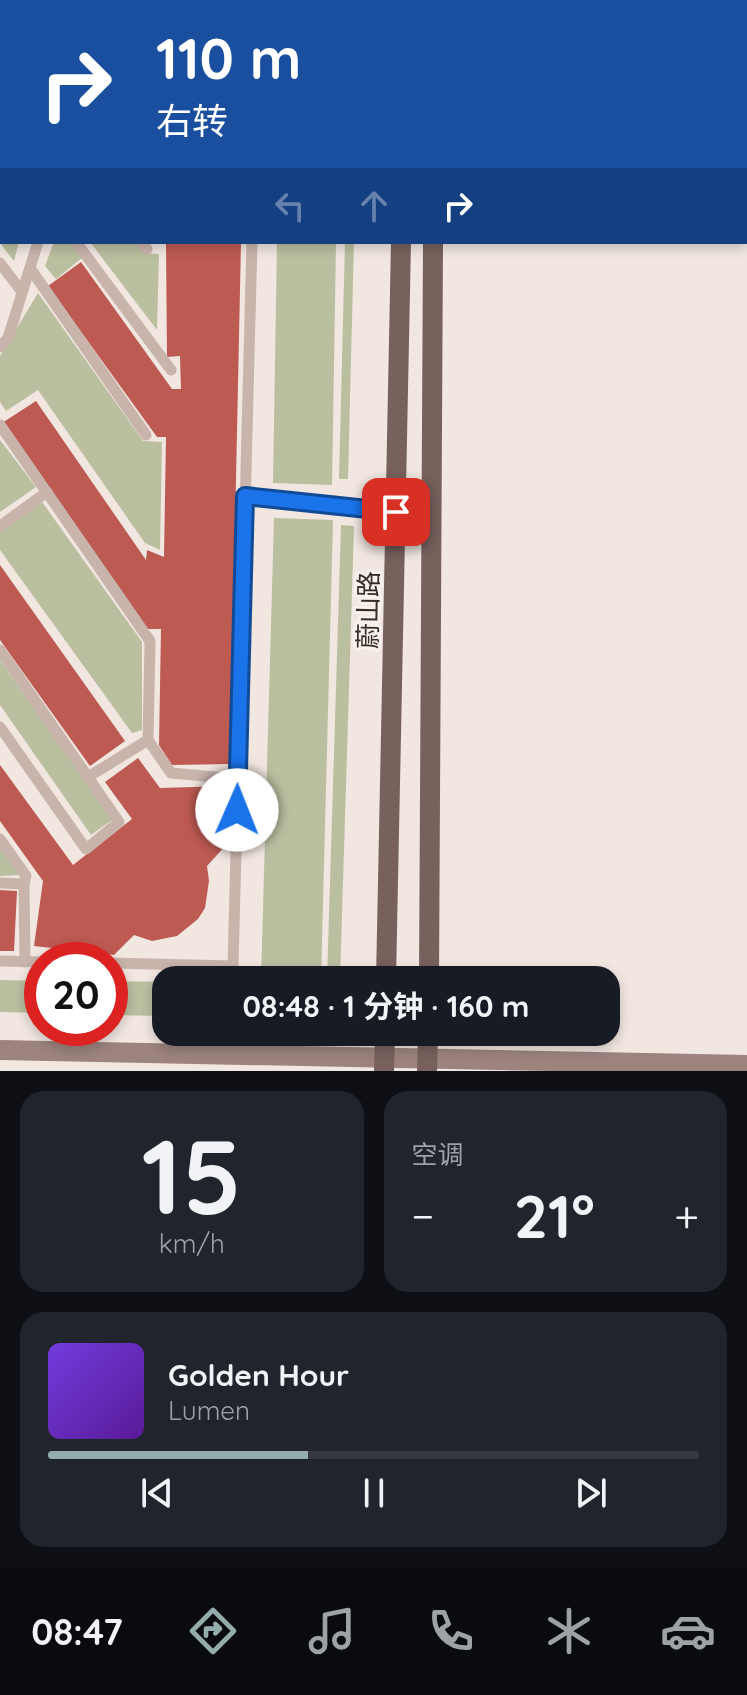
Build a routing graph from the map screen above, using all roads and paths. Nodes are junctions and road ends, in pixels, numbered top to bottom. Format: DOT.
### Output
graph roads {
  1 [pos="37,244"];
  2 [pos="77,244"];
  3 [pos="252,244"];
  4 [pos="401,244"];
  5 [pos="433,244"];
  6 [pos="0,263"];
  7 [pos="30,268"];
  8 [pos="22,292"];
  9 [pos="0,347"];
  10 [pos="171,370"];
  11 [pos="0,425"];
  12 [pos="146,435"];
  13 [pos="47,492"];
  14 [pos="245,496"];
  15 [pos="396,512"];
  16 [pos="0,526"];
  17 [pos="0,650"];
  18 [pos="0,727"];
  19 [pos="148,740"];
  20 [pos="88,777"];
  21 [pos="238,779"];
  22 [pos="0,839"];
  23 [pos="0,883"];
  24 [pos="24,884"];
  25 [pos="25,942"];
  26 [pos="0,961"];
  27 [pos="24,962"];
  28 [pos="128,963"];
  29 [pos="386,966"];
  30 [pos="429,966"];
  31 [pos="0,1050"];
  32 [pos="384,1065"];
  33 [pos="428,1065"];
  34 [pos="747,1065"];
  1 -- 7 [label="lane"];
  2 -- 10 [label="lane"];
  3 -- 14 [label="lane"];
  4 -- 15 [label="main road, 蔚山路"];
  5 -- 30 [label="main road"];
  6 -- 8 [label="lane"];
  7 -- 8 [label="lane"];
  7 -- 12 [label="lane"];
  8 -- 9 [label="lane"];
  11 -- 13 [label="lane"];
  13 -- 16 [label="lane"];
  13 -- 19 [label="lane"];
  14 -- 15 [label="lane"];
  14 -- 21 [label="lane"];
  15 -- 29 [label="main road, 蔚山路"];
  17 -- 20 [label="lane"];
  18 -- 20 [label="lane"];
  19 -- 20 [label="lane"];
  19 -- 21 [label="lane"];
  21 -- 28 [label="lane"];
  22 -- 24 [label="lane"];
  23 -- 24 [label="lane"];
  24 -- 25 [label="lane"];
  26 -- 27 [label="lane"];
  31 -- 32 [label="main road"];
  32 -- 33 [label="main road"];
  33 -- 34 [label="main road"];
}
